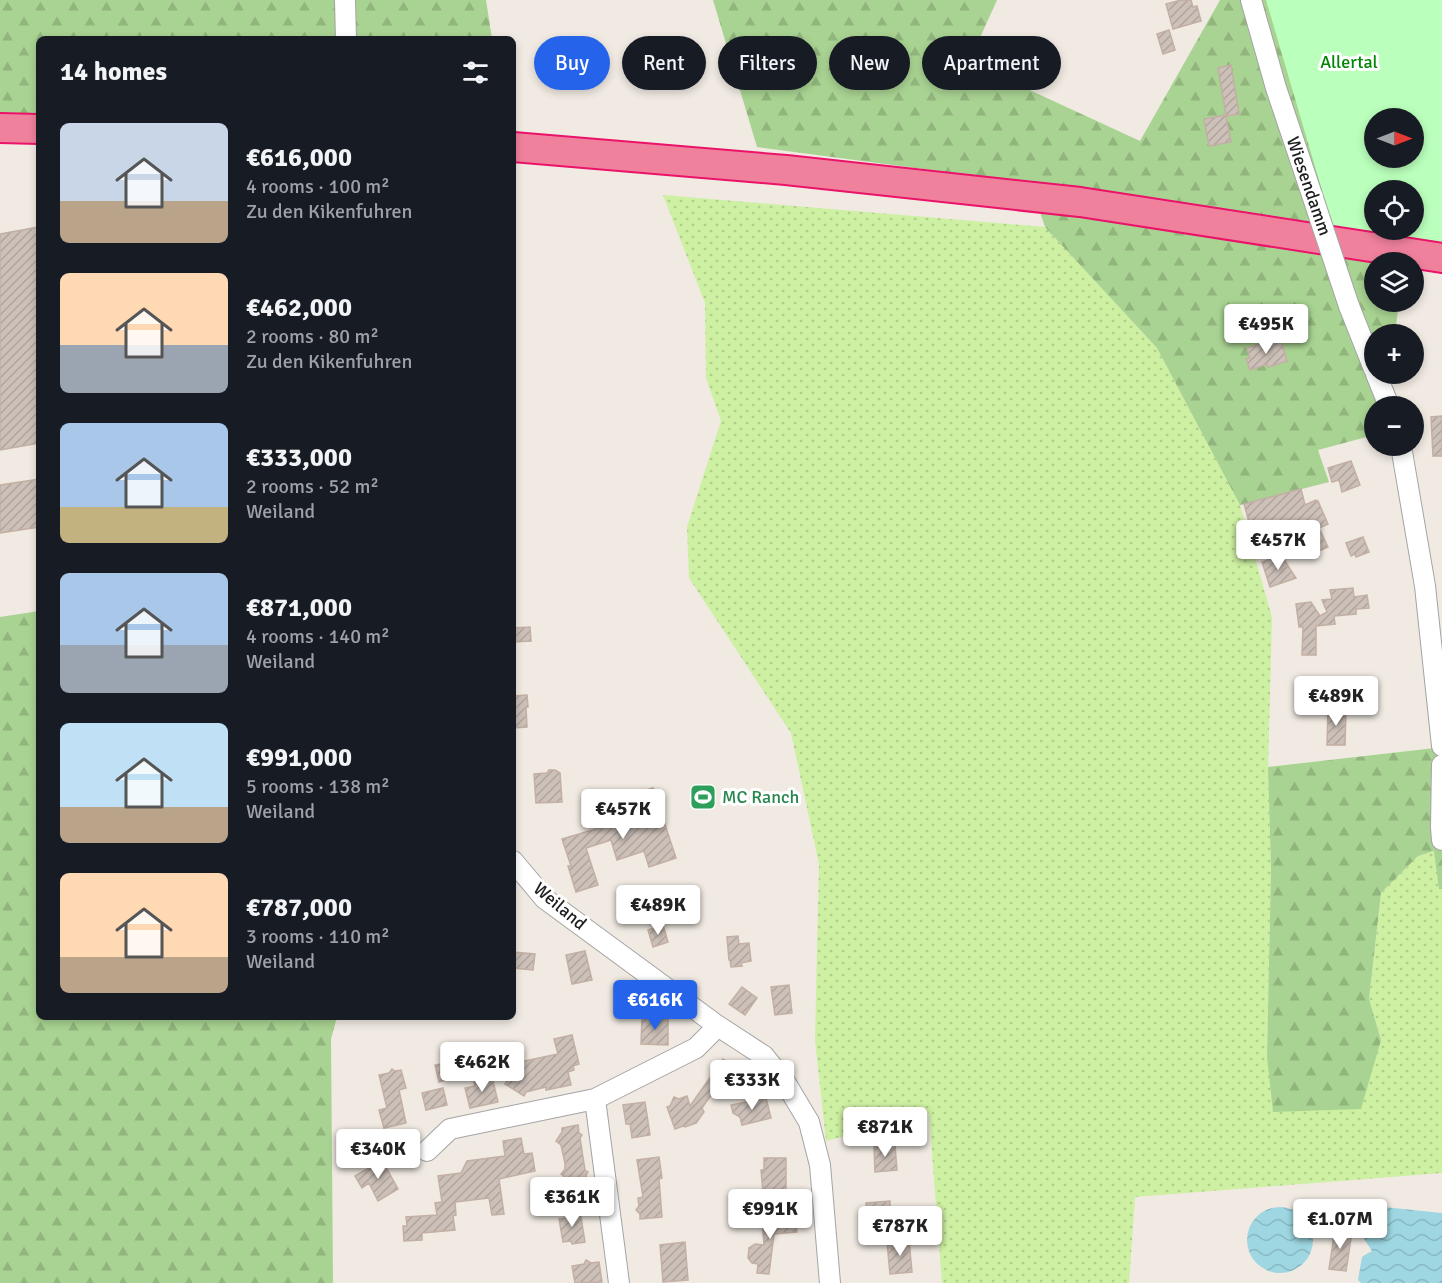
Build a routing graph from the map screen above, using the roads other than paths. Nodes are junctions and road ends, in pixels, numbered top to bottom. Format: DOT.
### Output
graph roads {
  1 [pos="345,0"];
  2 [pos="1251,0"];
  3 [pos="346,36"];
  4 [pos="0,128"];
  5 [pos="36,129"];
  6 [pos="0,146"];
  7 [pos="36,147"];
  8 [pos="516,147"];
  9 [pos="516,163"];
  10 [pos="1442,258"];
  11 [pos="1364,259"];
  12 [pos="1424,268"];
  13 [pos="1442,271"];
  14 [pos="1364,344"];
  15 [pos="1403,456"];
  16 [pos="1442,746"];
  17 [pos="1442,765"];
  18 [pos="1442,840"];
  19 [pos="516,865"];
  20 [pos="718,1026"];
  21 [pos="595,1099"];
  22 [pos="427,1151"];
  23 [pos="619,1283"];
  24 [pos="830,1283"];
  1 -- 3 [label="street"];
  2 -- 14 [label="street, Wiesendamm, bridge"];
  4 -- 5 [label="highway"];
  6 -- 7 [label="highway"];
  8 -- 10 [label="highway"];
  9 -- 11 [label="highway"];
  12 -- 13 [label="highway"];
  15 -- 16 [label="street"];
  17 -- 18 [label="street"];
  19 -- 20 [label="street, Weiland"];
  20 -- 21 [label="street"];
  20 -- 24 [label="street, Weiland"];
  21 -- 22 [label="street"];
  21 -- 23 [label="street"];
}
